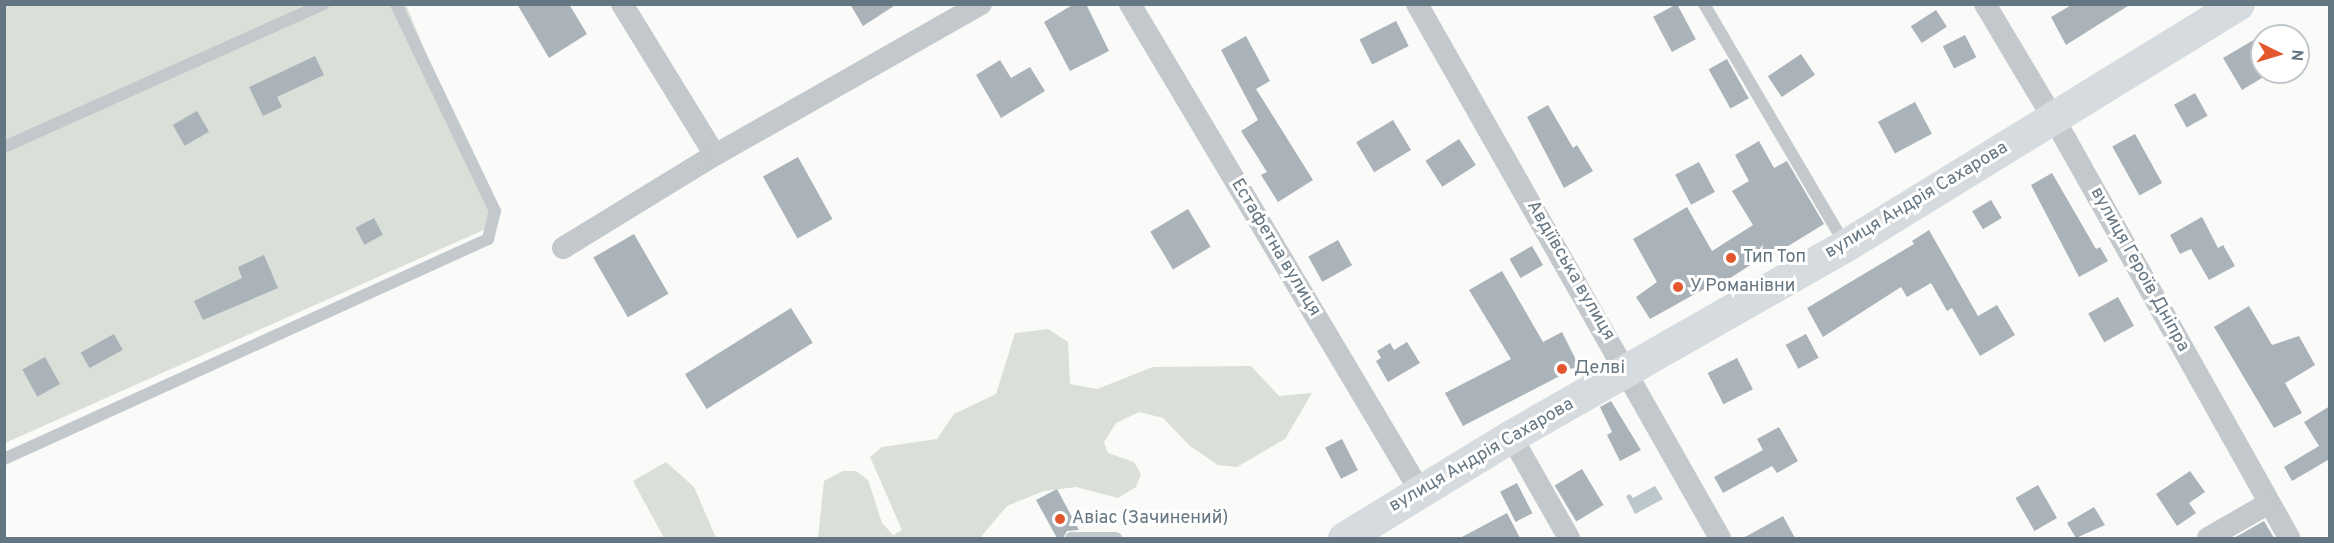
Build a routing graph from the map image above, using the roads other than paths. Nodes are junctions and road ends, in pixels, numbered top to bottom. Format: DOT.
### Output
graph roads {
  1 [pos="322,4"];
  2 [pos="396,4"];
  3 [pos="622,4"];
  4 [pos="981,4"];
  5 [pos="1130,4"];
  6 [pos="1417,4"];
  7 [pos="1704,4"];
  8 [pos="1985,4"];
  9 [pos="2238,4"];
  10 [pos="2054,118"];
  11 [pos="4,147"];
  12 [pos="715,155"];
  13 [pos="1846,245"];
  14 [pos="563,248"];
  15 [pos="1626,372"];
  16 [pos="1511,436"];
  17 [pos="4,459"];
  18 [pos="1420,491"];
  19 [pos="2269,502"];
  20 [pos="1071,538"];
  21 [pos="1116,538"];
  22 [pos="1344,538"];
  23 [pos="1569,538"];
  24 [pos="1720,538"];
  25 [pos="2208,538"];
  26 [pos="2289,538"];
  1 -- 11 [label="lane"];
  2 -- 17 [label="lane"];
  3 -- 12 [label="street"];
  4 -- 12 [label="street"];
  5 -- 18 [label="street, Естафетна вулиця"];
  6 -- 15 [label="street, Авдіївська вулиця"];
  7 -- 13 [label="lane"];
  8 -- 10 [label="street, вулиця Героїв Дніпра"];
  9 -- 10 [label="main road, вулиця Андрія Сахарова"];
  10 -- 13 [label="main road, вулиця Андрія Сахарова"];
  10 -- 19 [label="street, вулиця Героїв Дніпра"];
  12 -- 14 [label="street"];
  13 -- 15 [label="main road, вулиця Андрія Сахарова"];
  15 -- 16 [label="main road, вулиця Андрія Сахарова"];
  15 -- 24 [label="street, Авдіївська вулиця"];
  16 -- 18 [label="main road, вулиця Андрія Сахарова"];
  16 -- 23 [label="street"];
  18 -- 22 [label="main road, вулиця Андрія Сахарова"];
  19 -- 25 [label="street"];
  19 -- 26 [label="street, вулиця Героїв Дніпра"];
  20 -- 21 [label="lane"];
}
